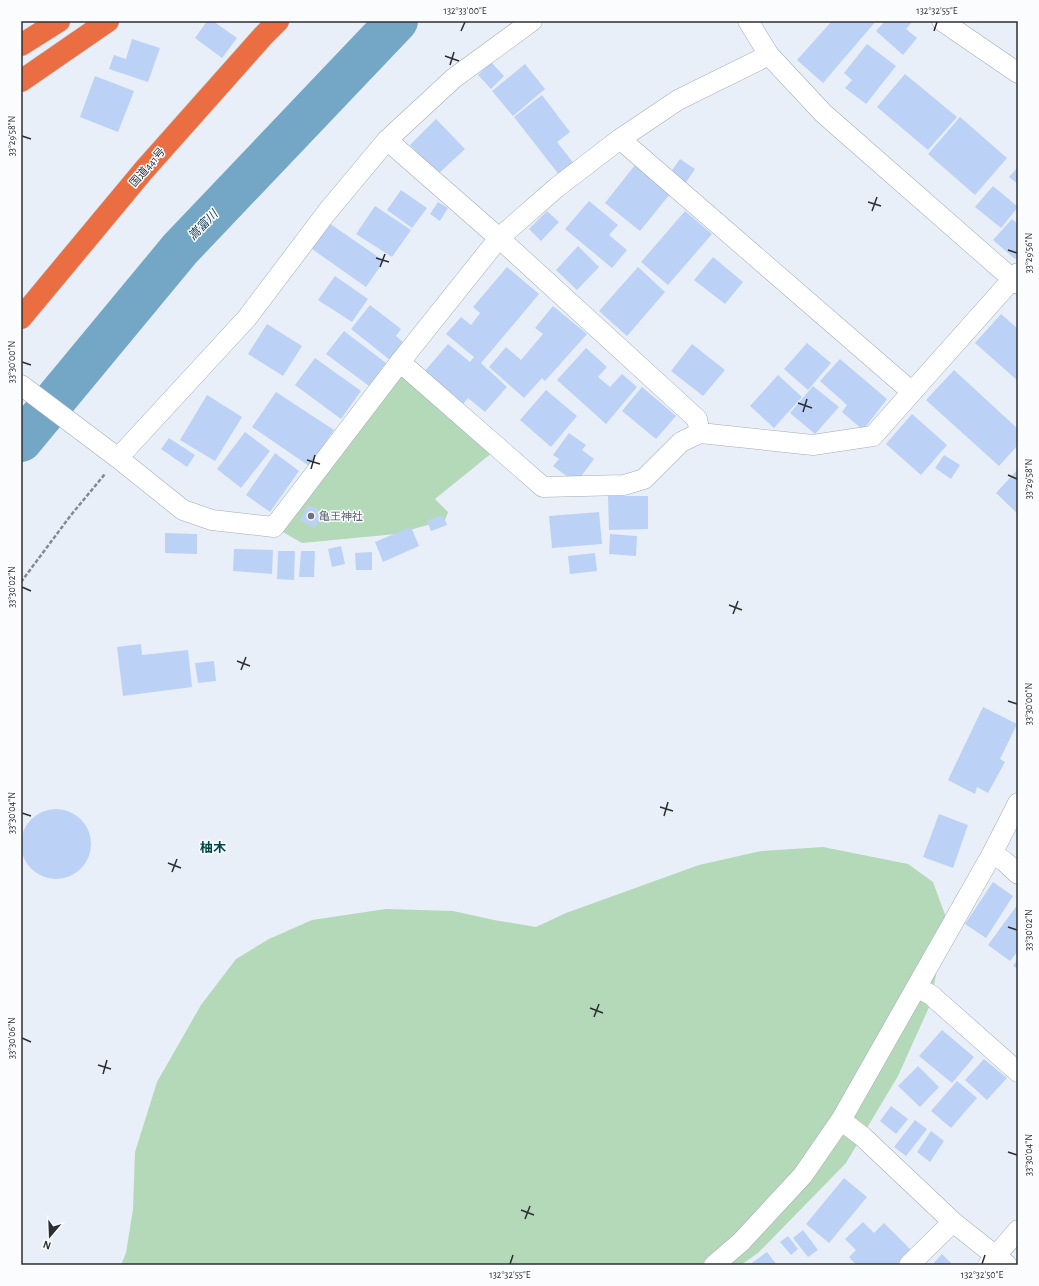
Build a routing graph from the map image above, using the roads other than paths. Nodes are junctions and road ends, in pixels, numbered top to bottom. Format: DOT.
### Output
graph roads {
  1 [pos="59,21"];
  2 [pos="108,21"];
  3 [pos="278,21"];
  4 [pos="532,21"];
  5 [pos="748,21"];
  6 [pos="942,21"];
  7 [pos="21,45"];
  8 [pos="769,55"];
  9 [pos="1018,73"];
  10 [pos="21,81"];
  11 [pos="620,139"];
  12 [pos="387,140"];
  13 [pos="499,238"];
  14 [pos="1016,279"];
  15 [pos="21,318"];
  16 [pos="400,362"];
  17 [pos="21,385"];
  18 [pos="912,392"];
  19 [pos="700,433"];
  20 [pos="118,458"];
  21 [pos="1018,803"];
  22 [pos="992,854"];
  23 [pos="1018,874"];
  24 [pos="917,987"];
  25 [pos="1018,1072"];
  26 [pos="841,1120"];
  27 [pos="953,1222"];
  28 [pos="1018,1230"];
  29 [pos="997,1262"];
  30 [pos="714,1265"];
  31 [pos="909,1265"];
  1 -- 7 [label="highway"];
  2 -- 10 [label="highway"];
  3 -- 15 [label="highway, 国道441号"];
  4 -- 12 [label="street"];
  5 -- 8 [label="street"];
  6 -- 9 [label="street"];
  8 -- 11 [label="street"];
  8 -- 14 [label="street"];
  11 -- 13 [label="street"];
  11 -- 18 [label="street"];
  12 -- 13 [label="street"];
  12 -- 20 [label="street"];
  13 -- 16 [label="street"];
  13 -- 19 [label="street"];
  14 -- 18 [label="street"];
  16 -- 19 [label="street"];
  16 -- 20 [label="street"];
  17 -- 20 [label="street"];
  18 -- 19 [label="street"];
  21 -- 22 [label="street"];
  22 -- 23 [label="street"];
  22 -- 24 [label="street"];
  24 -- 25 [label="street"];
  24 -- 26 [label="street"];
  26 -- 27 [label="street"];
  26 -- 30 [label="street"];
  27 -- 29 [label="street"];
  27 -- 31 [label="street"];
  28 -- 29 [label="street"];
}
